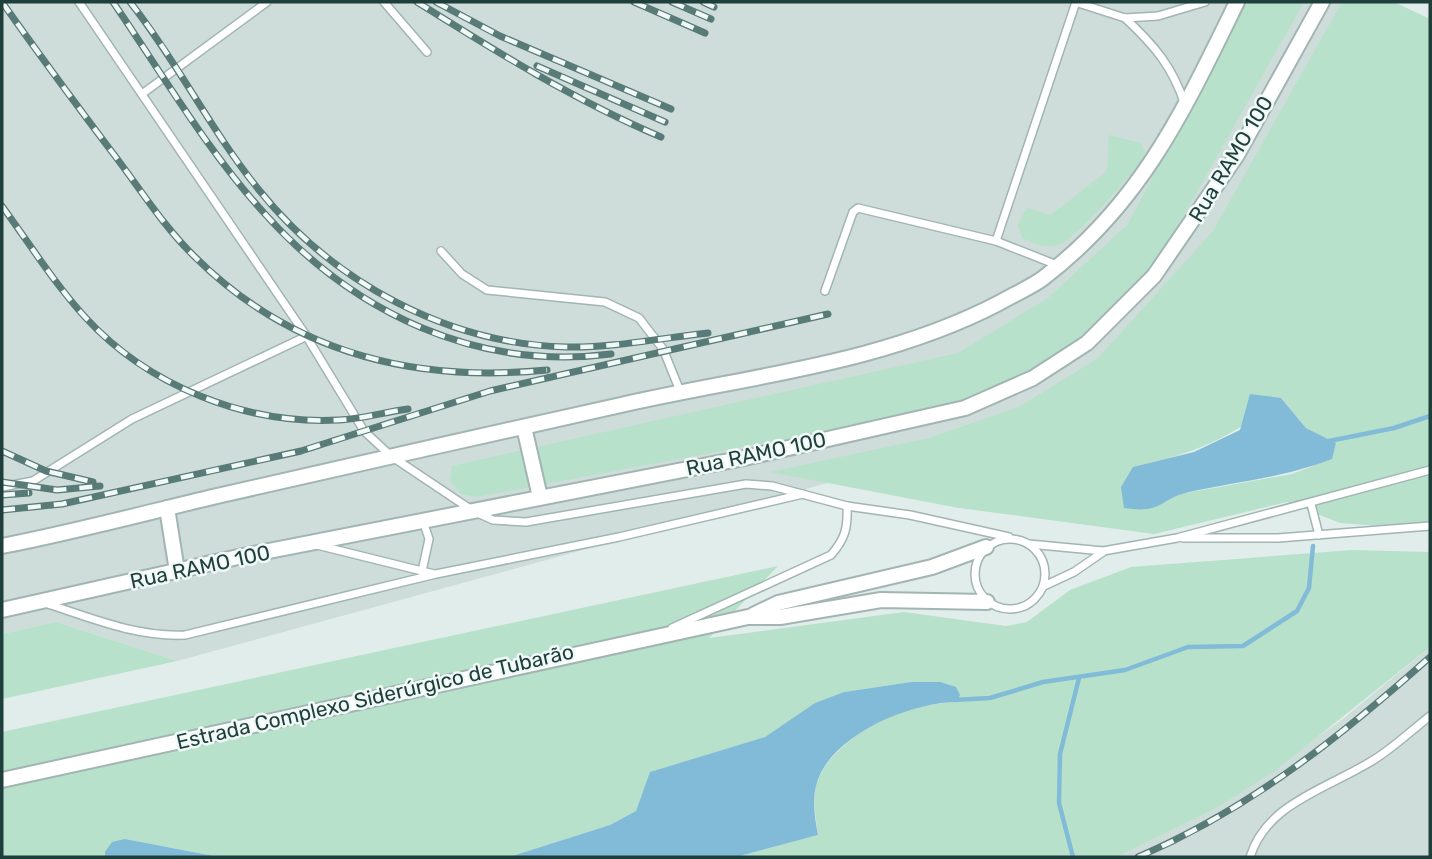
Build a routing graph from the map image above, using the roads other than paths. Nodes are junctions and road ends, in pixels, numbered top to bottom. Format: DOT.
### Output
graph roads {
  1 [pos="79,2"];
  2 [pos="267,2"];
  3 [pos="384,2"];
  4 [pos="1075,2"];
  5 [pos="1205,2"];
  6 [pos="1237,2"];
  7 [pos="1322,2"];
  8 [pos="1125,18"];
  9 [pos="427,52"];
  10 [pos="142,94"];
  11 [pos="1185,108"];
  12 [pos="996,241"];
  13 [pos="441,251"];
  14 [pos="1058,265"];
  15 [pos="825,291"];
  16 [pos="307,336"];
  17 [pos="680,391"];
  18 [pos="524,427"];
  19 [pos="391,456"];
  20 [pos="1430,470"];
  21 [pos="2,487"];
  22 [pos="803,494"];
  23 [pos="540,497"];
  24 [pos="1311,504"];
  25 [pos="847,506"];
  26 [pos="167,508"];
  27 [pos="473,511"];
  28 [pos="423,521"];
  29 [pos="1430,526"];
  30 [pos="1319,535"];
  31 [pos="1177,538"];
  32 [pos="1016,539"];
  33 [pos="313,544"];
  34 [pos="1029,544"];
  35 [pos="2,547"];
  36 [pos="986,547"];
  37 [pos="1103,551"];
  38 [pos="177,571"];
  39 [pos="422,571"];
  40 [pos="436,574"];
  41 [pos="1044,586"];
  42 [pos="41,602"];
  43 [pos="987,602"];
  44 [pos="2,610"];
  45 [pos="748,617"];
  46 [pos="659,634"];
  47 [pos="1430,716"];
  48 [pos="2,780"];
  49 [pos="1250,857"];
  1 -- 10 [label="lane"];
  2 -- 10 [label="lane"];
  3 -- 9 [label="lane"];
  4 -- 8 [label="lane"];
  4 -- 12 [label="lane"];
  5 -- 8 [label="lane"];
  6 -- 11 [label="street"];
  7 -- 23 [label="street, Rua RAMO 100"];
  8 -- 11 [label="lane"];
  10 -- 16 [label="lane"];
  11 -- 14 [label="street"];
  12 -- 14 [label="lane"];
  12 -- 15 [label="lane"];
  13 -- 17 [label="lane"];
  14 -- 17 [label="street"];
  16 -- 19 [label="lane"];
  16 -- 21 [label="lane"];
  17 -- 18 [label="street"];
  18 -- 19 [label="street"];
  18 -- 23 [label="street"];
  19 -- 26 [label="street"];
  19 -- 27 [label="lane"];
  20 -- 24 [label="lane, Estrada Complexo Siderúrgico de Tubarão"];
  22 -- 25 [label="lane"];
  22 -- 27 [label="lane"];
  22 -- 40 [label="lane"];
  23 -- 27 [label="street, Rua RAMO 100"];
  24 -- 30 [label="lane"];
  24 -- 31 [label="lane, Estrada Complexo Siderúrgico de Tubarão"];
  25 -- 32 [label="lane"];
  25 -- 46 [label="lane"];
  26 -- 35 [label="street"];
  26 -- 38 [label="street"];
  27 -- 28 [label="street, Rua RAMO 100"];
  28 -- 33 [label="street, Rua RAMO 100"];
  28 -- 39 [label="lane"];
  29 -- 30 [label="lane"];
  30 -- 31 [label="lane"];
  31 -- 37 [label="lane, Estrada Complexo Siderúrgico de Tubarão"];
  32 -- 34 [label="lane, Estrada Complexo Siderúrgico de Tubarão"];
  32 -- 36 [label="lane, Estrada Complexo Siderúrgico de Tubarão"];
  33 -- 38 [label="street, Rua RAMO 100"];
  33 -- 39 [label="lane"];
  34 -- 37 [label="lane, Estrada Complexo Siderúrgico de Tubarão"];
  34 -- 41 [label="lane"];
  36 -- 43 [label="lane"];
  36 -- 45 [label="street, Estrada Complexo Siderúrgico de Tubarão"];
  37 -- 41 [label="lane, Estrada Complexo Siderúrgico de Tubarão"];
  38 -- 42 [label="street, Rua RAMO 100"];
  39 -- 40 [label="lane"];
  40 -- 42 [label="lane"];
  41 -- 43 [label="lane, Estrada Complexo Siderúrgico de Tubarão"];
  42 -- 44 [label="street, Rua RAMO 100"];
  43 -- 45 [label="street, Estrada Complexo Siderúrgico de Tubarão"];
  45 -- 46 [label="street, Estrada Complexo Siderúrgico de Tubarão"];
  46 -- 48 [label="street, Estrada Complexo Siderúrgico de Tubarão"];
  47 -- 49 [label="lane"];
}
